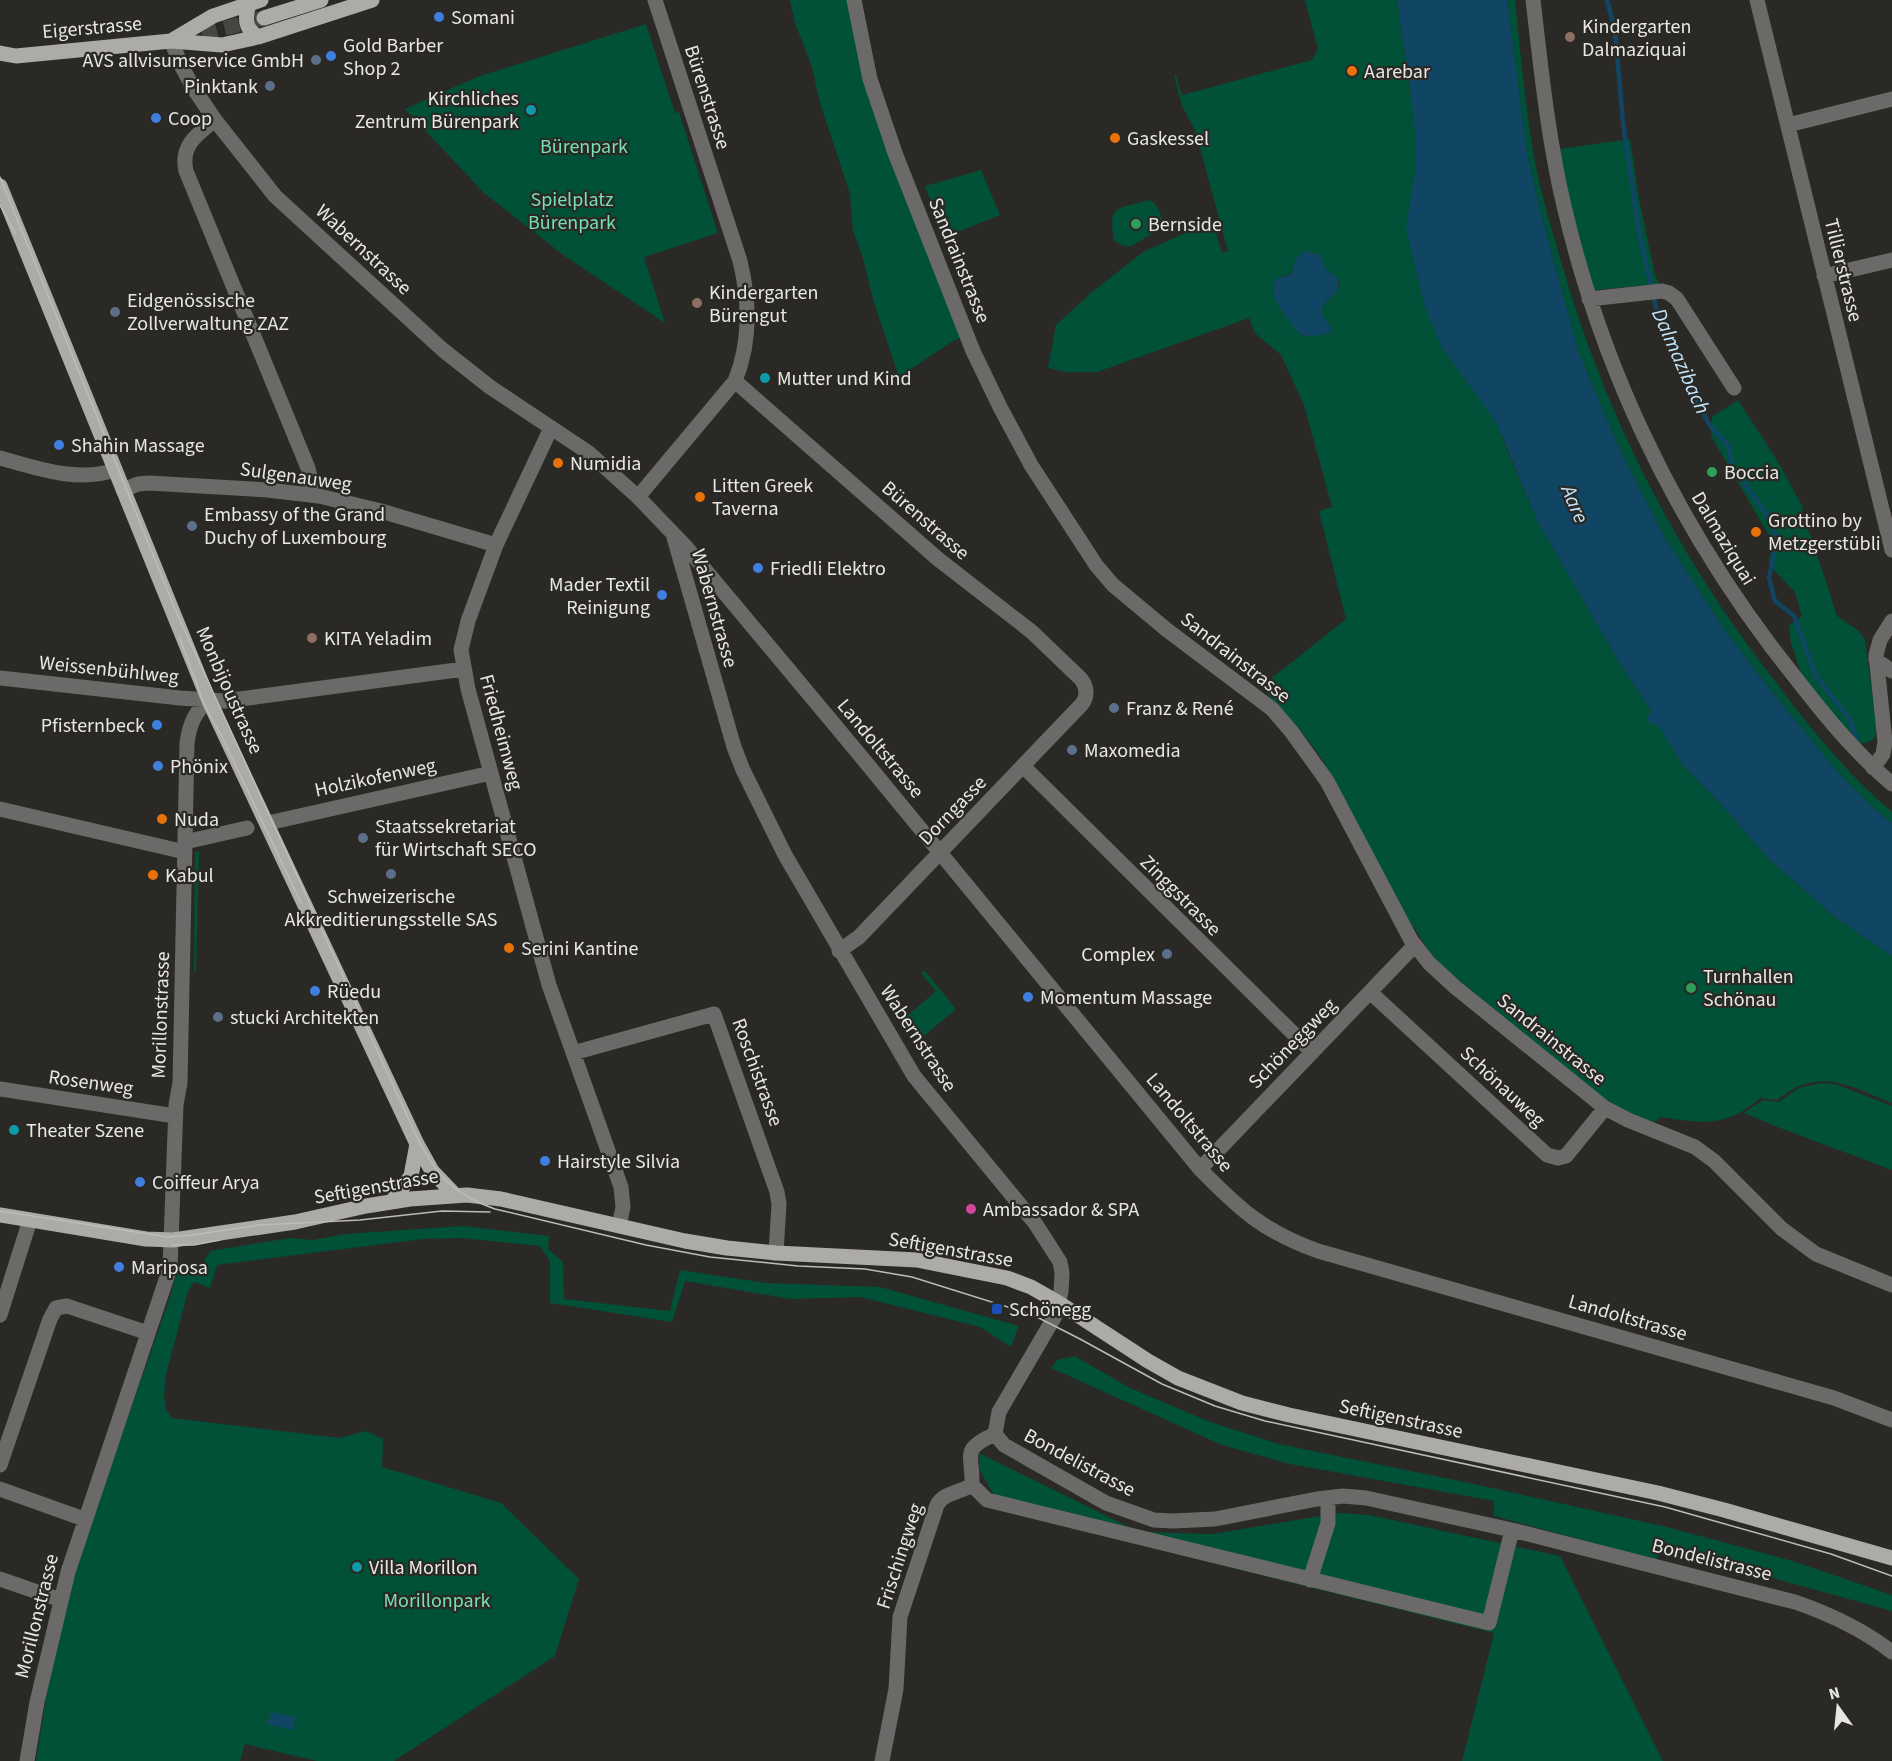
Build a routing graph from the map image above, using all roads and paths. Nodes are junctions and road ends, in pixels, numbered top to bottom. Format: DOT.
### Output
graph roads {
  1 [pos="321,0"];
  2 [pos="372,0"];
  3 [pos="655,0"];
  4 [pos="854,0"];
  5 [pos="1533,0"];
  6 [pos="1757,0"];
  7 [pos="255,2"];
  8 [pos="264,18"];
  9 [pos="258,37"];
  10 [pos="171,41"];
  11 [pos="0,53"];
  12 [pos="16,56"];
  13 [pos="0,62"];
  14 [pos="1892,99"];
  15 [pos="215,120"];
  16 [pos="1788,125"];
  17 [pos="0,186"];
  18 [pos="1892,260"];
  19 [pos="1824,276"];
  20 [pos="1589,299"];
  21 [pos="735,381"];
  22 [pos="1734,388"];
  23 [pos="551,428"];
  24 [pos="0,458"];
  25 [pos="115,470"];
  26 [pos="123,490"];
  27 [pos="310,495"];
  28 [pos="638,497"];
  29 [pos="672,531"];
  30 [pos="496,545"];
  31 [pos="1892,550"];
  32 [pos="1892,621"];
  33 [pos="1876,660"];
  34 [pos="464,669"];
  35 [pos="1892,671"];
  36 [pos="0,678"];
  37 [pos="1086,692"];
  38 [pos="209,701"];
  39 [pos="1023,766"];
  40 [pos="1873,768"];
  41 [pos="491,773"];
  42 [pos="1892,784"];
  43 [pos="0,809"];
  44 [pos="268,823"];
  45 [pos="247,828"];
  46 [pos="185,847"];
  47 [pos="940,853"];
  48 [pos="1415,945"];
  49 [pos="839,951"];
  50 [pos="1370,992"];
  51 [pos="1312,1052"];
  52 [pos="573,1053"];
  53 [pos="0,1089"];
  54 [pos="1605,1108"];
  55 [pos="175,1116"];
  56 [pos="417,1144"];
  57 [pos="1200,1169"];
  58 [pos="454,1195"];
  59 [pos="392,1201"];
  60 [pos="0,1215"];
  61 [pos="30,1220"];
  62 [pos="619,1226"];
  63 [pos="173,1240"];
  64 [pos="776,1253"];
  65 [pos="1892,1285"];
  66 [pos="1059,1303"];
  67 [pos="0,1315"];
  68 [pos="148,1333"];
  69 [pos="1892,1420"];
  70 [pos="995,1434"];
  71 [pos="0,1465"];
  72 [pos="972,1485"];
  73 [pos="0,1489"];
  74 [pos="1328,1498"];
  75 [pos="84,1519"];
  76 [pos="1512,1530"];
  77 [pos="1892,1558"];
  78 [pos="0,1578"];
  79 [pos="1311,1580"];
  80 [pos="61,1600"];
  81 [pos="1892,1652"];
  82 [pos="27,1761"];
  83 [pos="882,1761"];
  1 -- 8 [label="main road"];
  2 -- 9 [label="main road, Eigerstrasse"];
  3 -- 21 [label="street, Bürenstrasse"];
  4 -- 48 [label="street, Sandrainstrasse"];
  5 -- 20 [label="street, Dalmaziquai"];
  6 -- 16 [label="street, Tillierstrasse"];
  7 -- 9 [label="main road"];
  7 -- 10 [label="main road, Eigerstrasse"];
  9 -- 10 [label="main road, Eigerstrasse"];
  10 -- 12 [label="main road, Eigerstrasse"];
  10 -- 15 [label="street, Wabernstrasse"];
  11 -- 12 [label="main road, Eigerstrasse"];
  12 -- 13 [label="main road, Eigerstrasse"];
  14 -- 16 [label="street"];
  15 -- 23 [label="street, Wabernstrasse"];
  15 -- 27 [label="street"];
  16 -- 19 [label="street, Tillierstrasse"];
  17 -- 25 [label="main road, Monbijoustrasse"];
  18 -- 19 [label="street"];
  19 -- 31 [label="street, Tillierstrasse"];
  20 -- 22 [label="street"];
  20 -- 40 [label="street, Dalmaziquai"];
  21 -- 28 [label="street, Bürenstrasse"];
  21 -- 37 [label="street, Bürenstrasse"];
  23 -- 28 [label="street, Wabernstrasse"];
  23 -- 30 [label="street, Friedheimweg"];
  24 -- 25 [label="street"];
  25 -- 26 [label="main road, Monbijoustrasse"];
  26 -- 27 [label="street, Sulgenauweg"];
  26 -- 38 [label="main road, Monbijoustrasse"];
  27 -- 30 [label="street, Sulgenauweg"];
  28 -- 29 [label="street, Wabernstrasse"];
  29 -- 47 [label="street, Landoltstrasse"];
  29 -- 49 [label="street, Wabernstrasse"];
  30 -- 34 [label="street, Friedheimweg"];
  32 -- 33 [label="street"];
  33 -- 35 [label="street"];
  33 -- 40 [label="street"];
  34 -- 38 [label="street, Weissenbühlweg"];
  34 -- 41 [label="street, Friedheimweg"];
  36 -- 38 [label="street, Weissenbühlweg"];
  37 -- 39 [label="street, Dorngasse"];
  38 -- 44 [label="main road, Monbijoustrasse"];
  38 -- 46 [label="street, Morillonstrasse"];
  39 -- 47 [label="street, Dorngasse"];
  39 -- 51 [label="street, Zinggstrasse"];
  40 -- 42 [label="street, Dalmaziquai"];
  41 -- 44 [label="street, Holzikofenweg"];
  41 -- 52 [label="street, Friedheimweg"];
  43 -- 46 [label="street"];
  44 -- 56 [label="main road, Monbijoustrasse"];
  45 -- 46 [label="street"];
  46 -- 55 [label="street, Morillonstrasse"];
  47 -- 49 [label="street, Dorngasse"];
  47 -- 57 [label="street, Landoltstrasse"];
  48 -- 50 [label="street, Schöneggweg"];
  48 -- 54 [label="street, Sandrainstrasse"];
  49 -- 66 [label="street, Wabernstrasse"];
  50 -- 51 [label="street, Schöneggweg"];
  50 -- 54 [label="street, Schönauweg"];
  51 -- 57 [label="street, Schöneggweg"];
  52 -- 62 [label="street, Friedheimweg"];
  52 -- 64 [label="street, Roschistrasse"];
  53 -- 55 [label="street, Rosenweg"];
  54 -- 65 [label="street, Sandrainstrasse"];
  55 -- 63 [label="street, Morillonstrasse"];
  56 -- 58 [label="main road, Monbijoustrasse"];
  56 -- 59 [label="main road"];
  57 -- 69 [label="street, Landoltstrasse"];
  58 -- 59 [label="main road, Seftigenstrasse"];
  58 -- 62 [label="main road, Seftigenstrasse"];
  59 -- 63 [label="main road, Seftigenstrasse"];
  60 -- 61 [label="main road, Seftigenstrasse"];
  61 -- 63 [label="main road, Seftigenstrasse"];
  61 -- 67 [label="street"];
  62 -- 64 [label="main road, Seftigenstrasse"];
  63 -- 68 [label="street, Morillonstrasse"];
  64 -- 66 [label="main road, Seftigenstrasse"];
  66 -- 70 [label="street, Wabernstrasse"];
  66 -- 77 [label="main road, Seftigenstrasse"];
  68 -- 71 [label="street"];
  68 -- 75 [label="street, Morillonstrasse"];
  70 -- 72 [label="street"];
  70 -- 74 [label="street, Bondelistrasse"];
  72 -- 79 [label="street"];
  72 -- 83 [label="street, Frischingweg"];
  73 -- 75 [label="street"];
  74 -- 76 [label="street, Bondelistrasse"];
  74 -- 79 [label="street"];
  75 -- 80 [label="street, Morillonstrasse"];
  76 -- 79 [label="street"];
  76 -- 81 [label="street, Bondelistrasse"];
  78 -- 80 [label="street"];
  80 -- 82 [label="street, Morillonstrasse"];
}
